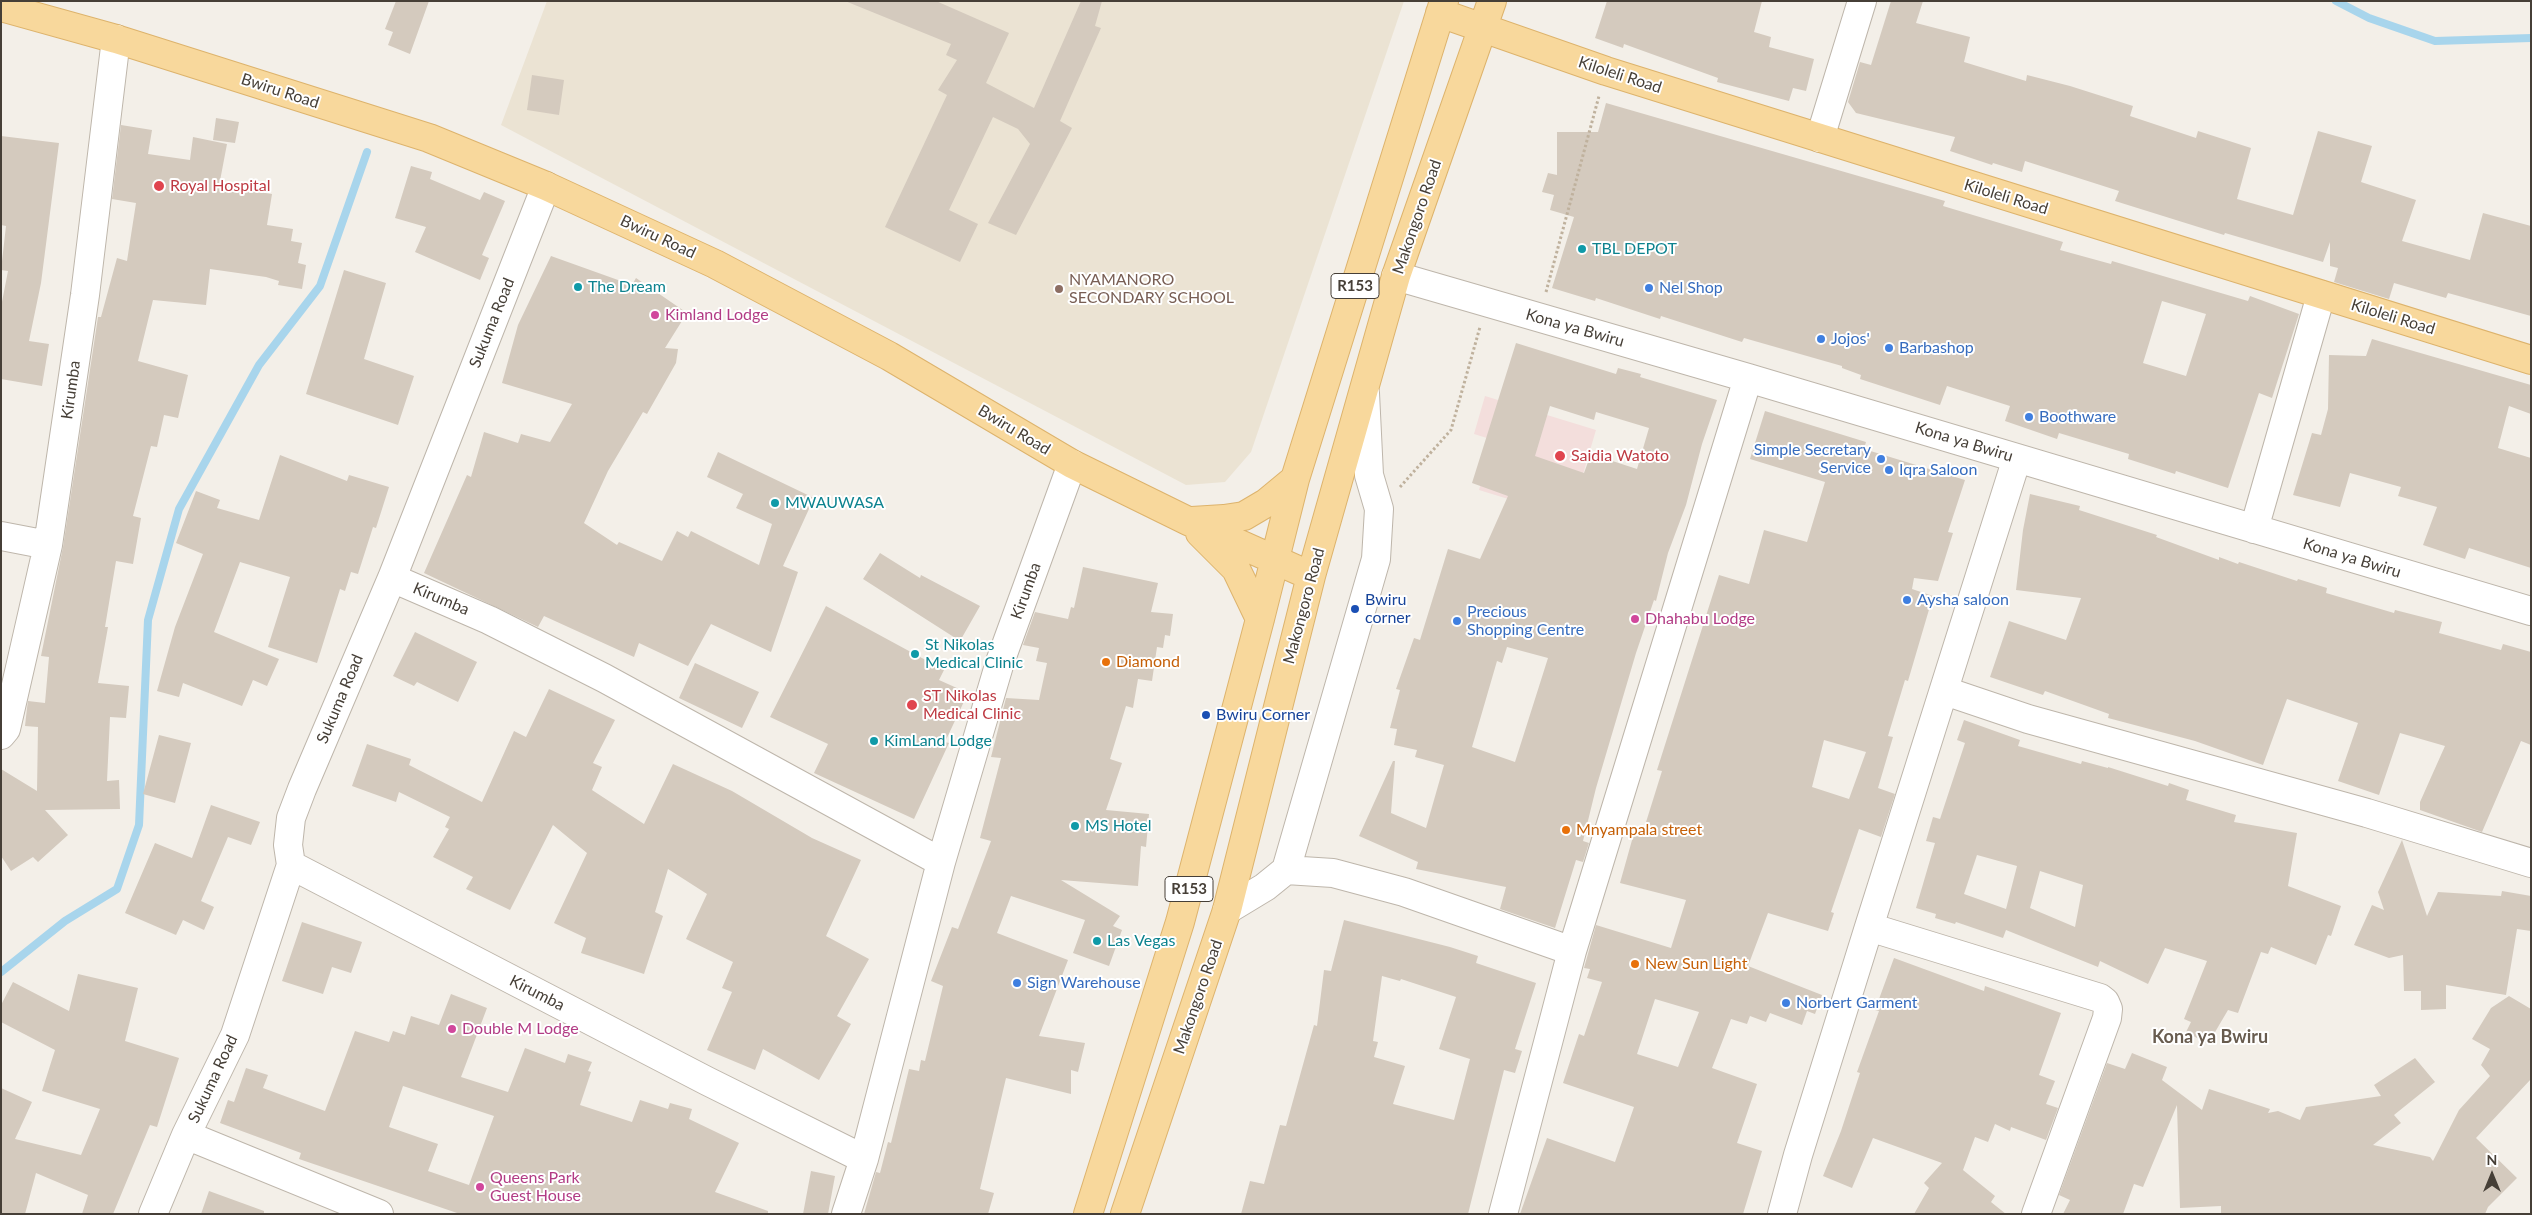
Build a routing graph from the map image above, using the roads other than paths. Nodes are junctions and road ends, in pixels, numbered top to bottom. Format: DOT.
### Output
graph roads {
  1 [pos="1492,1"];
  2 [pos="1862,1"];
  3 [pos="1,7"];
  4 [pos="1442,7"];
  5 [pos="1483,29"];
  6 [pos="116,39"];
  7 [pos="1820,138"];
  8 [pos="546,186"];
  9 [pos="1396,276"];
  10 [pos="2321,296"];
  11 [pos="2531,360"];
  12 [pos="1748,378"];
  13 [pos="1365,387"];
  14 [pos="2017,458"];
  15 [pos="1072,464"];
  16 [pos="1295,480"];
  17 [pos="1188,521"];
  18 [pos="2254,529"];
  19 [pos="1,536"];
  20 [pos="48,545"];
  21 [pos="1274,560"];
  22 [pos="1311,576"];
  23 [pos="392,578"];
  24 [pos="2531,612"];
  25 [pos="1260,619"];
  26 [pos="1945,691"];
  27 [pos="1,735"];
  28 [pos="941,862"];
  29 [pos="2531,863"];
  30 [pos="291,865"];
  31 [pos="1286,870"];
  32 [pos="1227,910"];
  33 [pos="1868,927"];
  34 [pos="1572,951"];
  35 [pos="186,1135"];
  36 [pos="864,1159"];
  37 [pos="153,1214"];
  38 [pos="379,1214"];
  39 [pos="846,1214"];
  40 [pos="1088,1214"];
  41 [pos="1126,1214"];
  42 [pos="1503,1214"];
  43 [pos="1782,1214"];
  44 [pos="2036,1214"];
  1 -- 5 [label="main road, Makongoro Road / R153"];
  2 -- 7 [label="street"];
  3 -- 6 [label="main road, Bwiru Road"];
  4 -- 5 [label="main road, Kiloleli Road"];
  4 -- 16 [label="main road, R153"];
  5 -- 7 [label="main road, Kiloleli Road"];
  5 -- 9 [label="main road, Makongoro Road / R153"];
  6 -- 8 [label="main road, Bwiru Road"];
  6 -- 20 [label="street, Kirumba"];
  7 -- 10 [label="main road, Kiloleli Road"];
  8 -- 15 [label="main road, Bwiru Road"];
  8 -- 23 [label="street, Sukuma Road"];
  9 -- 12 [label="street, Kona ya Bwiru"];
  9 -- 13 [label="main road, Makongoro Road / R153"];
  10 -- 11 [label="main road, Kiloleli Road"];
  10 -- 18 [label="street"];
  12 -- 14 [label="street, Kona ya Bwiru"];
  12 -- 34 [label="street"];
  13 -- 22 [label="main road, Makongoro Road / R153"];
  13 -- 31 [label="street"];
  14 -- 18 [label="street, Kona ya Bwiru"];
  14 -- 26 [label="street"];
  15 -- 17 [label="main road, Bwiru Road"];
  15 -- 28 [label="street, Kirumba"];
  16 -- 17 [label="main road"];
  16 -- 21 [label="main road, R153"];
  17 -- 21 [label="main road, Bwiru Road"];
  17 -- 25 [label="main road"];
  18 -- 24 [label="street, Kona ya Bwiru"];
  19 -- 20 [label="street"];
  20 -- 27 [label="street, Kirumba"];
  21 -- 22 [label="main road, Bwiru Road"];
  21 -- 25 [label="main road, R153"];
  22 -- 32 [label="main road, Makongoro Road / R153"];
  23 -- 28 [label="street, Kirumba"];
  23 -- 30 [label="street, Sukuma Road"];
  25 -- 40 [label="main road, R153"];
  26 -- 29 [label="street"];
  26 -- 33 [label="street"];
  28 -- 36 [label="street, Kirumba"];
  30 -- 35 [label="street, Sukuma Road"];
  30 -- 36 [label="street, Kirumba"];
  31 -- 32 [label="street"];
  31 -- 34 [label="street"];
  32 -- 41 [label="main road, Makongoro Road / R153"];
  33 -- 43 [label="street"];
  33 -- 44 [label="street"];
  34 -- 42 [label="street"];
  35 -- 37 [label="street, Sukuma Road"];
  35 -- 38 [label="street"];
  36 -- 39 [label="street, Kirumba"];
}
